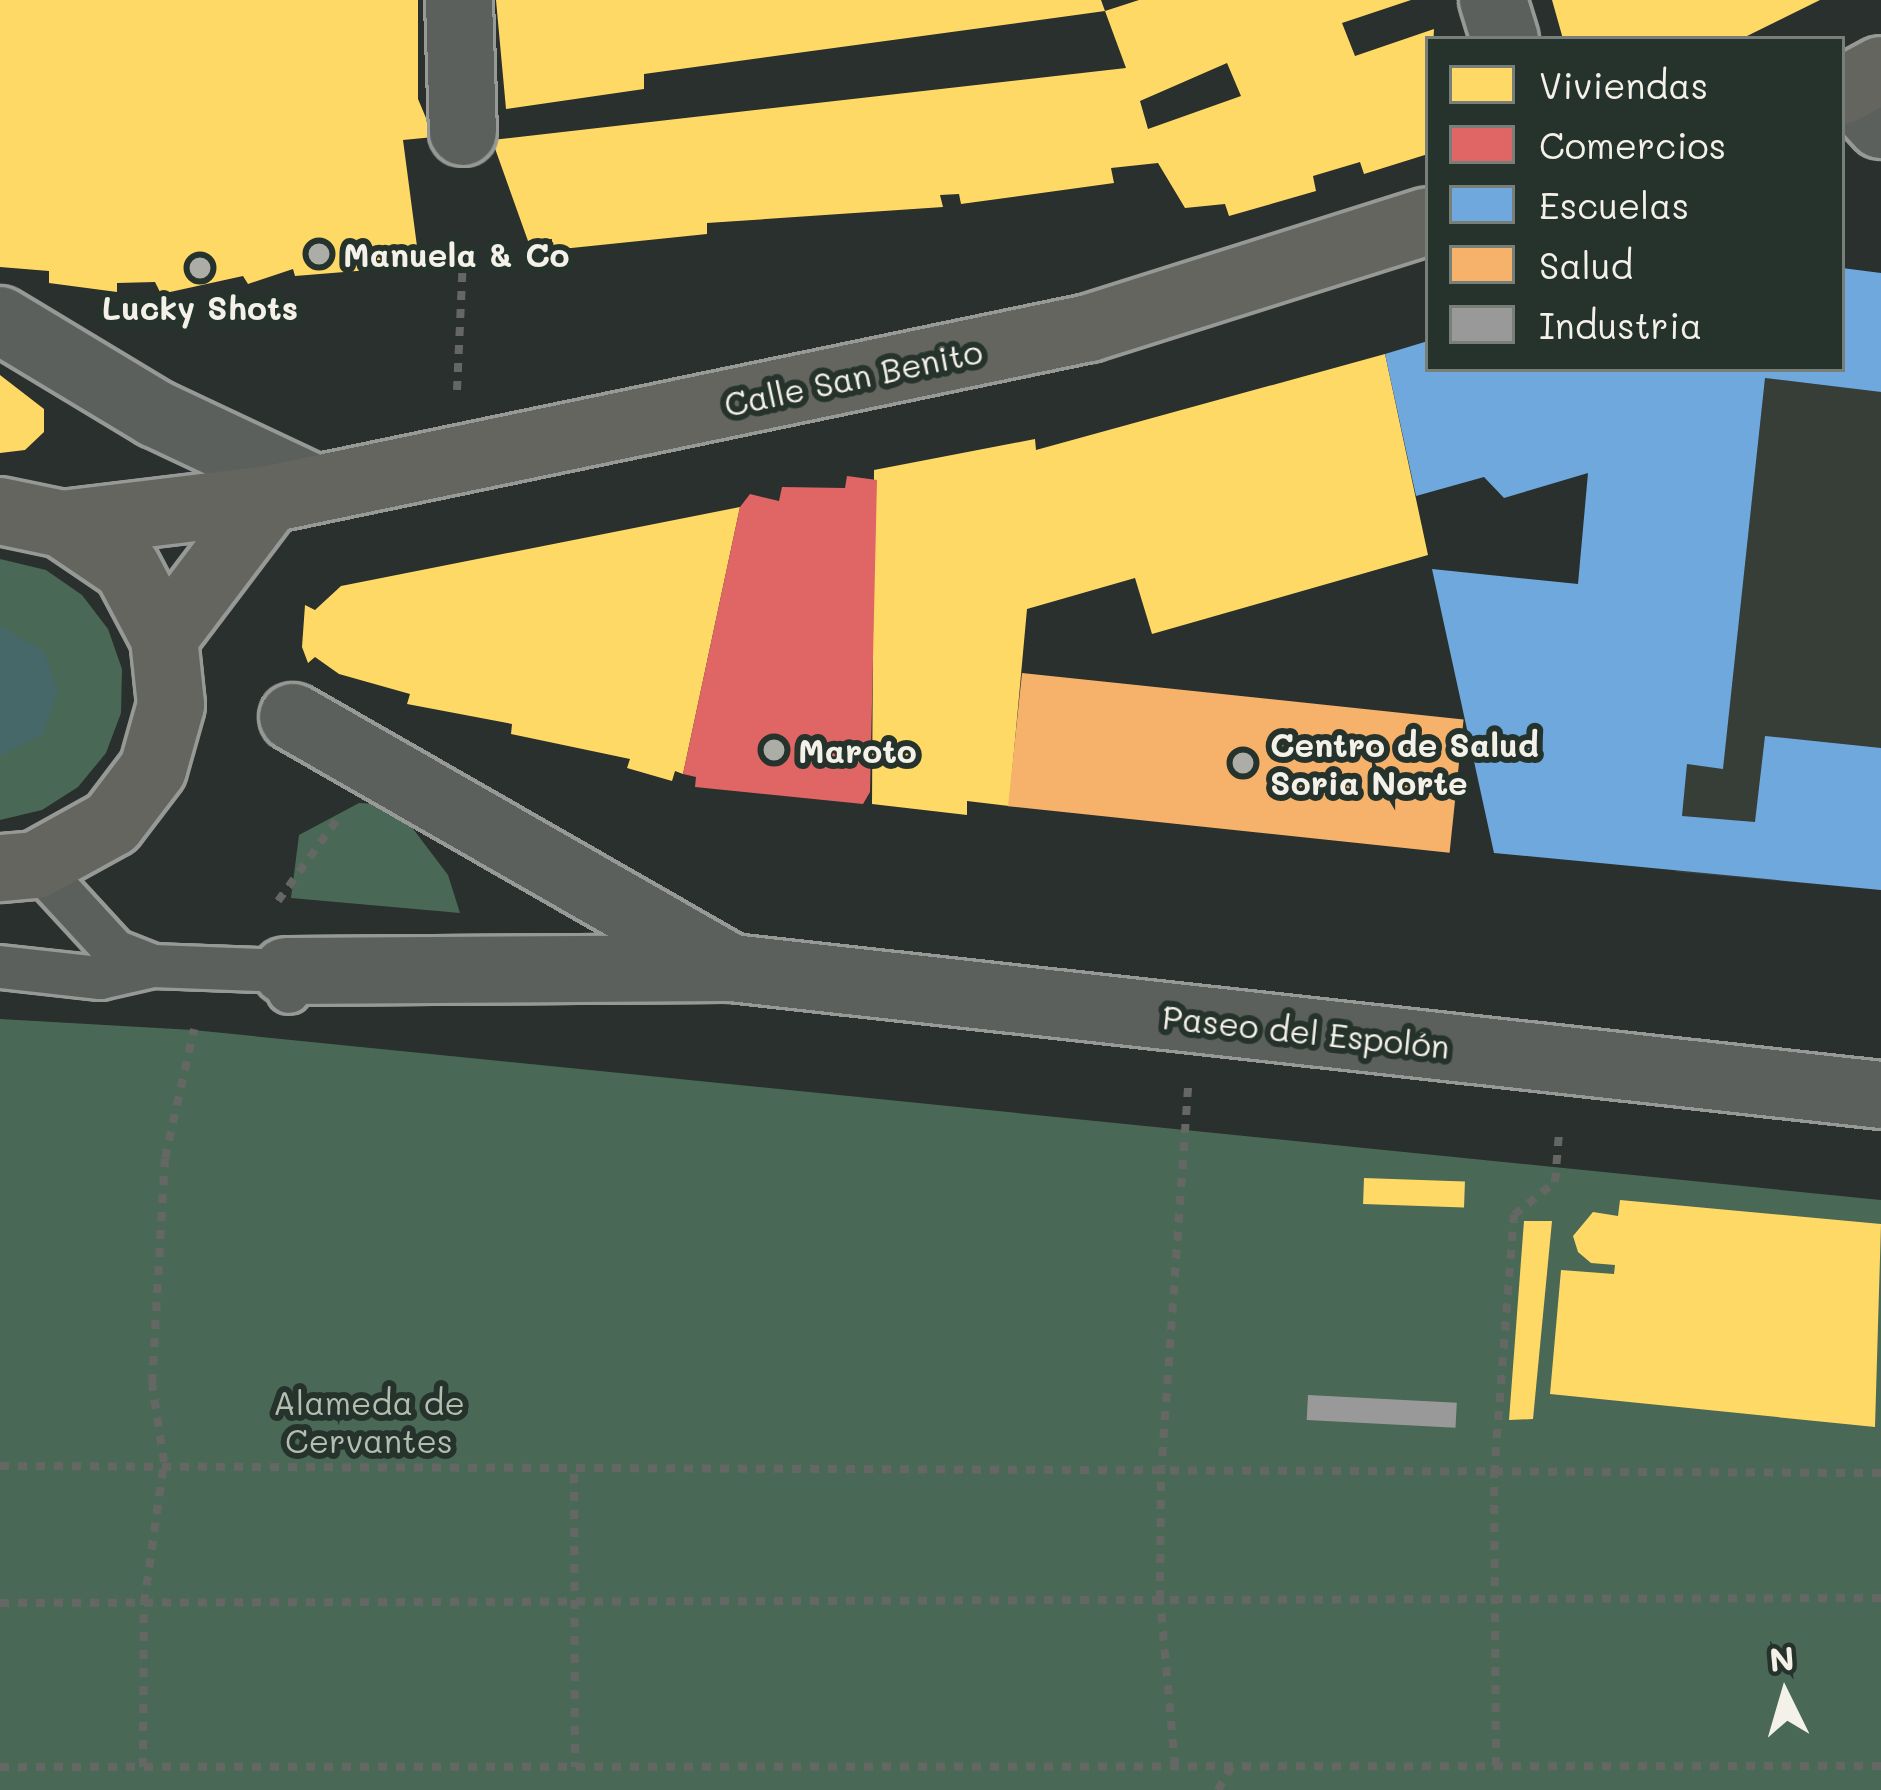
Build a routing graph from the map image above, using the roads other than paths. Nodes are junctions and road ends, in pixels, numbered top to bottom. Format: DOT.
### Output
graph roads {
  1 [pos="460,0"];
  2 [pos="1493,0"];
  3 [pos="1504,36"];
  4 [pos="463,132"];
  5 [pos="1425,222"];
  6 [pos="0,320"];
  7 [pos="291,494"];
  8 [pos="31,517"];
  9 [pos="164,638"];
  10 [pos="293,717"];
  11 [pos="18,866"];
  12 [pos="153,966"];
  13 [pos="0,968"];
  14 [pos="731,968"];
  15 [pos="268,977"];
  16 [pos="1881,1095"];
  1 -- 4 [label="street"];
  2 -- 3 [label="street"];
  5 -- 7 [label="main road, Calle San Benito"];
  6 -- 7 [label="street"];
  7 -- 8 [label="main road, Calle San Benito"];
  7 -- 9 [label="main road"];
  8 -- 9 [label="main road"];
  9 -- 11 [label="main road"];
  10 -- 14 [label="street, Paseo del Espolón"];
  11 -- 12 [label="lane"];
  12 -- 13 [label="lane"];
  12 -- 15 [label="lane"];
  14 -- 15 [label="street, Paseo del Espolón"];
  14 -- 16 [label="street, Paseo del Espolón"];
}
